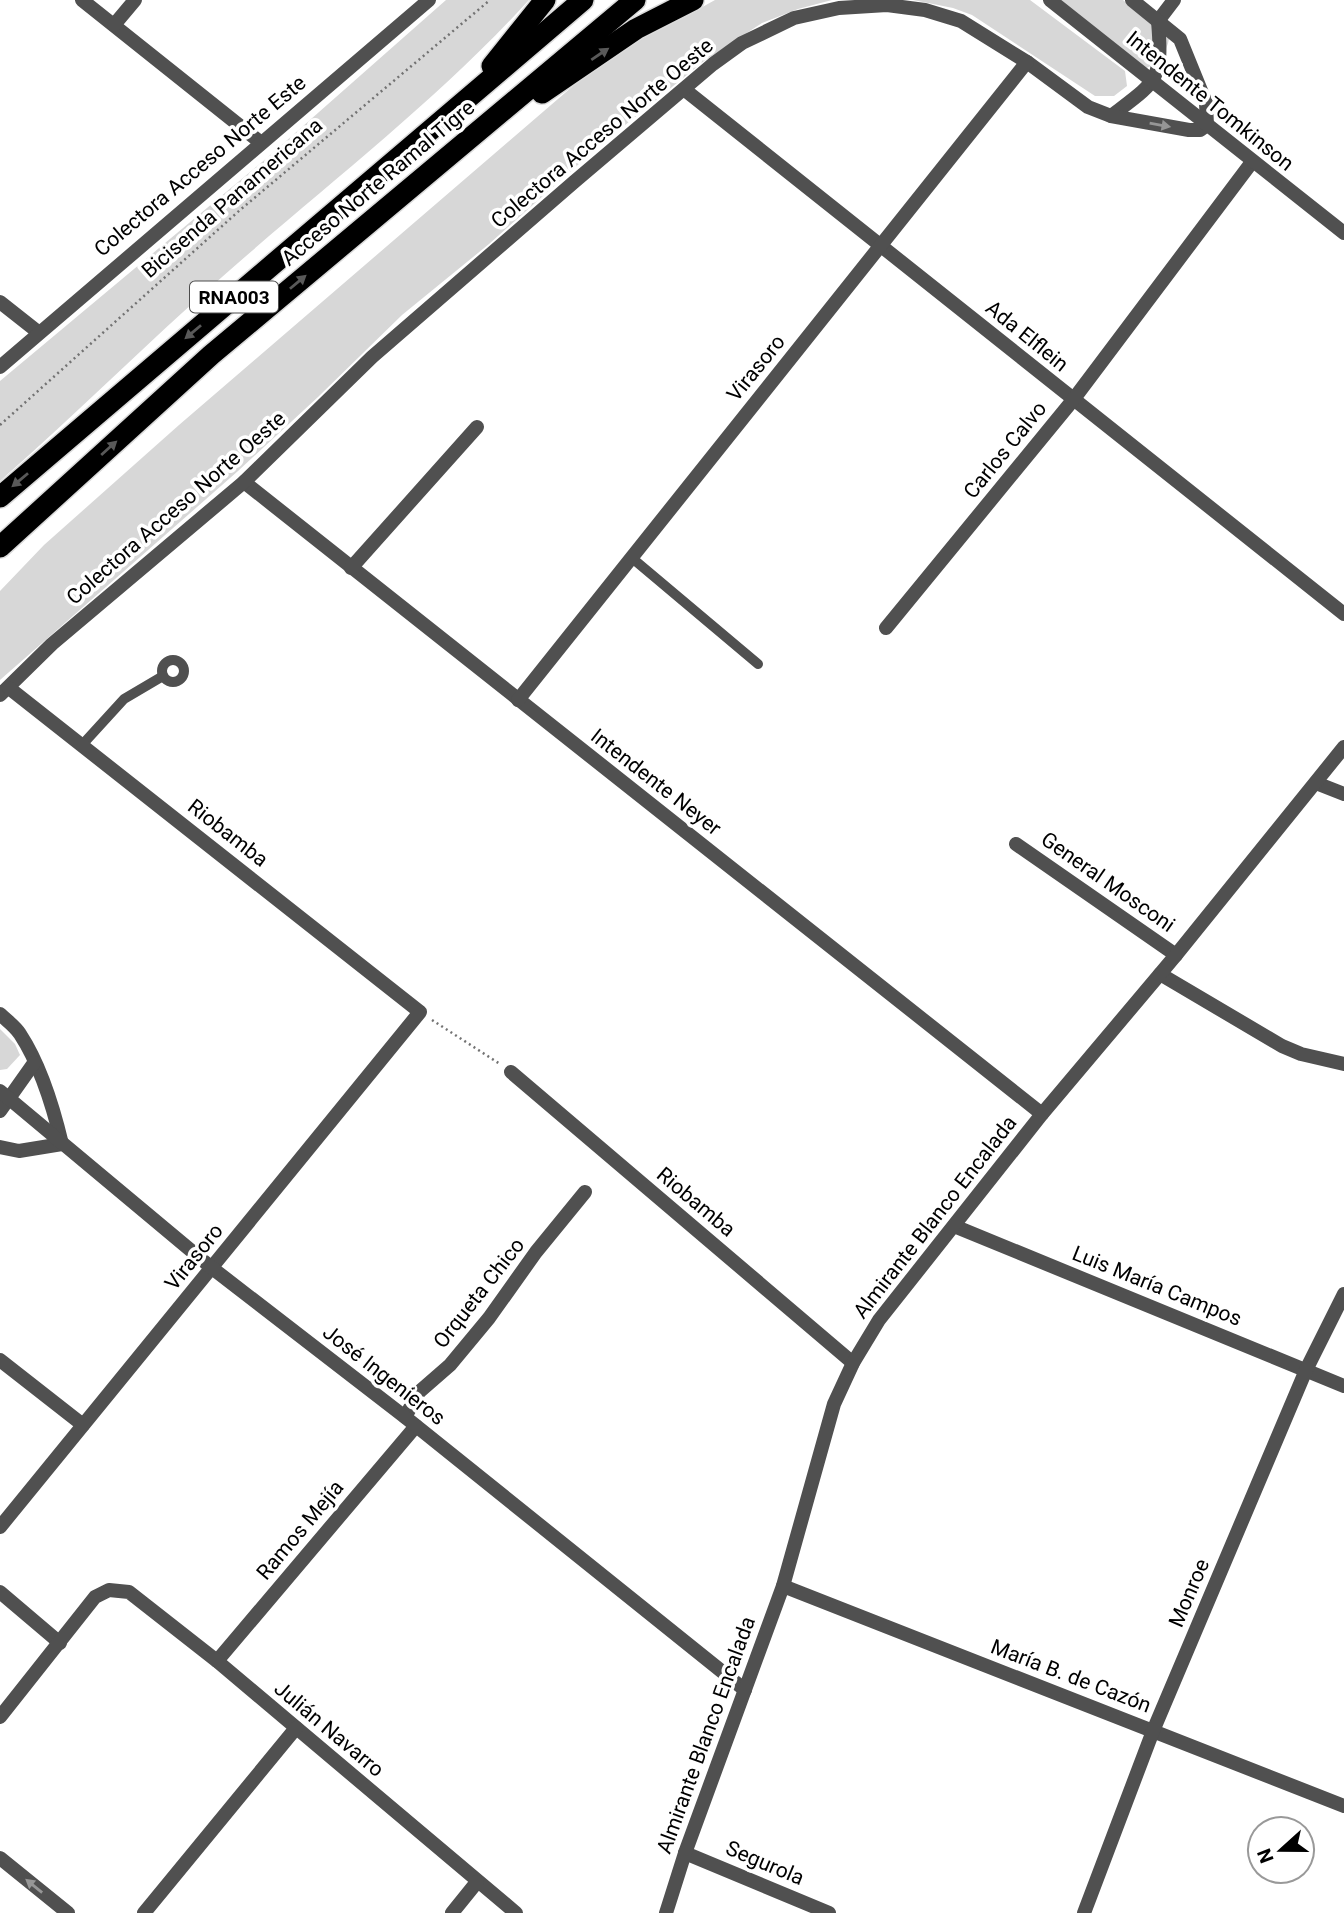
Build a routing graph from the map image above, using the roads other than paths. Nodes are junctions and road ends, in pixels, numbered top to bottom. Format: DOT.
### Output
graph roads {
  1 [pos="82,0"];
  2 [pos="135,0"];
  3 [pos="429,0"];
  4 [pos="545,0"];
  5 [pos="583,0"];
  6 [pos="635,0"];
  7 [pos="693,0"];
  8 [pos="1050,0"];
  9 [pos="1132,0"];
  10 [pos="1174,0"];
  11 [pos="1158,21"];
  12 [pos="114,26"];
  13 [pos="1027,62"];
  14 [pos="1153,82"];
  15 [pos="685,90"];
  16 [pos="468,97"];
  17 [pos="1111,116"];
  18 [pos="1207,125"];
  19 [pos="260,142"];
  20 [pos="442,161"];
  21 [pos="1252,162"];
  22 [pos="1344,233"];
  23 [pos="881,245"];
  24 [pos="0,302"];
  25 [pos="38,332"];
  26 [pos="0,367"];
  27 [pos="1073,400"];
  28 [pos="477,428"];
  29 [pos="244,482"];
  30 [pos="0,496"];
  31 [pos="1,546"];
  32 [pos="632,558"];
  33 [pos="351,568"];
  34 [pos="1344,614"];
  35 [pos="886,628"];
  36 [pos="758,664"];
  37 [pos="163,676"];
  38 [pos="5,692"];
  39 [pos="518,700"];
  40 [pos="82,745"];
  41 [pos="1344,747"];
  42 [pos="1316,783"];
  43 [pos="1344,794"];
  44 [pos="1016,844"];
  45 [pos="1176,955"];
  46 [pos="1160,974"];
  47 [pos="420,1013"];
  48 [pos="0,1014"];
  49 [pos="34,1063"];
  50 [pos="1344,1064"];
  51 [pos="511,1072"];
  52 [pos="4,1094"];
  53 [pos="0,1111"];
  54 [pos="1042,1114"];
  55 [pos="62,1144"];
  56 [pos="0,1147"];
  57 [pos="585,1192"];
  58 [pos="954,1226"];
  59 [pos="212,1268"];
  60 [pos="1344,1294"];
  61 [pos="0,1360"];
  62 [pos="853,1363"];
  63 [pos="1306,1370"];
  64 [pos="1344,1386"];
  65 [pos="411,1422"];
  66 [pos="83,1426"];
  67 [pos="0,1527"];
  68 [pos="783,1586"];
  69 [pos="0,1592"];
  70 [pos="60,1643"];
  71 [pos="217,1661"];
  72 [pos="745,1690"];
  73 [pos="0,1717"];
  74 [pos="296,1728"];
  75 [pos="1153,1731"];
  76 [pos="1344,1806"];
  77 [pos="685,1853"];
  78 [pos="0,1858"];
  79 [pos="477,1882"];
  80 [pos="68,1913"];
  81 [pos="144,1913"];
  82 [pos="452,1913"];
  83 [pos="516,1913"];
  84 [pos="666,1913"];
  85 [pos="829,1913"];
  86 [pos="1084,1913"];
  1 -- 12 [label="street"];
  2 -- 12 [label="street"];
  3 -- 19 [label="street, Colectora Acceso Norte Este"];
  4 -- 16 [label="highway"];
  5 -- 16 [label="highway, Acceso Norte Ramal Tigre / RNA003"];
  6 -- 20 [label="highway, Acceso Norte Ramal Tigre / RNA003"];
  20 -- 7 [label="highway, one-way"];
  8 -- 14 [label="street, Intendente Tomkinson"];
  9 -- 11 [label="street"];
  10 -- 11 [label="street"];
  11 -- 14 [label="street"];
  11 -- 18 [label="street"];
  12 -- 19 [label="street"];
  13 -- 15 [label="street, Colectora Acceso Norte Oeste"];
  13 -- 17 [label="street, Colectora Acceso Norte Oeste"];
  13 -- 23 [label="street, Virasoro"];
  14 -- 17 [label="street"];
  14 -- 18 [label="street, Intendente Tomkinson"];
  15 -- 23 [label="street, Ada Elflein"];
  15 -- 29 [label="street, Colectora Acceso Norte Oeste"];
  16 -- 30 [label="highway, Acceso Norte Ramal Tigre / RNA003, one-way"];
  17 -- 18 [label="street, Colectora Acceso Norte Oeste, one-way"];
  18 -- 21 [label="street, Intendente Tomkinson"];
  19 -- 25 [label="street, Colectora Acceso Norte Este"];
  31 -- 20 [label="highway, Acceso Norte Ramal Tigre / RNA003, one-way"];
  21 -- 22 [label="street, Intendente Tomkinson"];
  21 -- 27 [label="street, Carlos Calvo"];
  23 -- 27 [label="street, Ada Elflein"];
  23 -- 32 [label="street, Virasoro"];
  24 -- 25 [label="street"];
  25 -- 26 [label="street, Colectora Acceso Norte Este"];
  27 -- 34 [label="street, Ada Elflein"];
  27 -- 35 [label="street, Carlos Calvo"];
  28 -- 33 [label="street"];
  29 -- 33 [label="street, Intendente Neyer"];
  29 -- 38 [label="street, Colectora Acceso Norte Oeste"];
  32 -- 36 [label="lane"];
  32 -- 39 [label="street, Virasoro"];
  33 -- 39 [label="street, Intendente Neyer"];
  37 -- 40 [label="lane"];
  38 -- 40 [label="street, Riobamba"];
  39 -- 54 [label="street, Intendente Neyer"];
  40 -- 47 [label="street, Riobamba"];
  41 -- 42 [label="street, Almirante Blanco Encalada"];
  42 -- 43 [label="street"];
  42 -- 45 [label="street, Almirante Blanco Encalada"];
  44 -- 45 [label="street, General Mosconi"];
  45 -- 46 [label="street, Almirante Blanco Encalada"];
  46 -- 50 [label="street"];
  46 -- 54 [label="street, Almirante Blanco Encalada"];
  47 -- 59 [label="street, Virasoro"];
  48 -- 49 [label="street"];
  49 -- 52 [label="street"];
  49 -- 55 [label="street"];
  51 -- 62 [label="street, Riobamba"];
  52 -- 53 [label="street"];
  52 -- 55 [label="street, José Ingenieros"];
  54 -- 58 [label="street, Almirante Blanco Encalada"];
  55 -- 56 [label="street"];
  55 -- 59 [label="street, José Ingenieros"];
  57 -- 65 [label="street, Orqueta Chico"];
  58 -- 62 [label="street, Almirante Blanco Encalada"];
  58 -- 63 [label="street, Luis María Campos"];
  59 -- 65 [label="street, José Ingenieros"];
  59 -- 66 [label="street, Virasoro"];
  60 -- 63 [label="street, Monroe"];
  61 -- 66 [label="street"];
  62 -- 68 [label="street, Almirante Blanco Encalada"];
  63 -- 64 [label="street, Luis María Campos"];
  63 -- 75 [label="street, Monroe"];
  65 -- 71 [label="street, Ramos Mejía"];
  65 -- 72 [label="street, José Ingenieros"];
  66 -- 67 [label="street, Virasoro"];
  68 -- 72 [label="street, Almirante Blanco Encalada"];
  68 -- 75 [label="street, María B. de Cazón"];
  69 -- 70 [label="street"];
  70 -- 71 [label="street, Julián Navarro"];
  70 -- 73 [label="street"];
  71 -- 74 [label="street, Julián Navarro"];
  72 -- 77 [label="street, Almirante Blanco Encalada"];
  74 -- 79 [label="street, Julián Navarro"];
  74 -- 81 [label="street"];
  75 -- 76 [label="street, María B. de Cazón"];
  75 -- 86 [label="street, Monroe"];
  77 -- 84 [label="street, Almirante Blanco Encalada"];
  77 -- 85 [label="street, Segurola"];
  80 -- 78 [label="street, one-way"];
  79 -- 82 [label="street"];
  79 -- 83 [label="street, Julián Navarro"];
}
